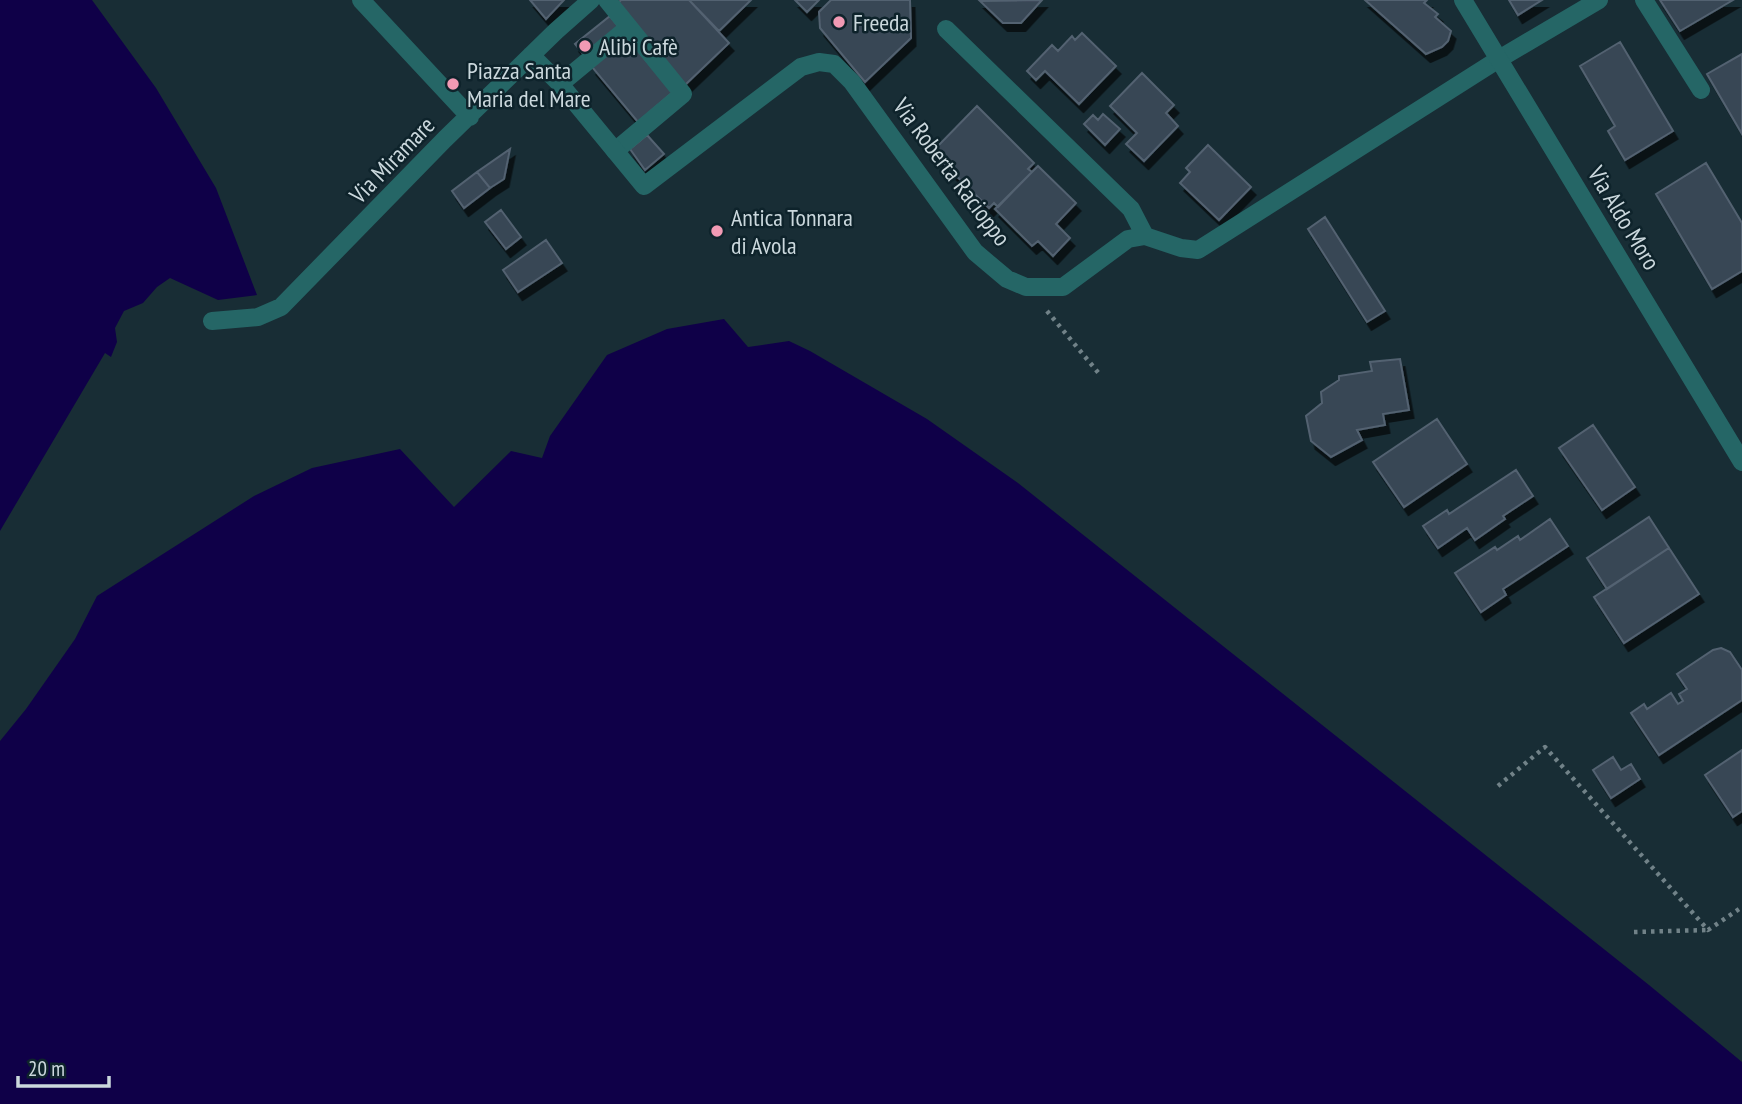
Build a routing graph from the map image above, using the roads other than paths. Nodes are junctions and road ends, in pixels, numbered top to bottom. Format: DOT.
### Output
graph roads {
  1 [pos="361,0"];
  2 [pos="591,0"];
  3 [pos="607,0"];
  4 [pos="1463,0"];
  5 [pos="1598,0"];
  6 [pos="1644,0"];
  7 [pos="629,27"];
  8 [pos="946,29"];
  9 [pos="531,55"];
  10 [pos="1499,59"];
  11 [pos="560,84"];
  12 [pos="1701,90"];
  13 [pos="470,117"];
  14 [pos="615,151"];
  15 [pos="1145,236"];
  16 [pos="212,321"];
  17 [pos="1742,462"];
  1 -- 13 [label="street"];
  2 -- 9 [label="street, Via Miramare"];
  3 -- 7 [label="street"];
  4 -- 10 [label="street, Via Aldo Moro"];
  5 -- 10 [label="street"];
  6 -- 12 [label="street"];
  7 -- 11 [label="street"];
  7 -- 14 [label="street"];
  8 -- 15 [label="street"];
  9 -- 11 [label="street, Via Roberta Racioppo"];
  9 -- 13 [label="street, Via Miramare"];
  10 -- 15 [label="street"];
  10 -- 17 [label="street, Via Aldo Moro"];
  11 -- 14 [label="street, Via Roberta Racioppo"];
  13 -- 16 [label="street, Via Miramare"];
  14 -- 15 [label="street, Via Roberta Racioppo"];
}
